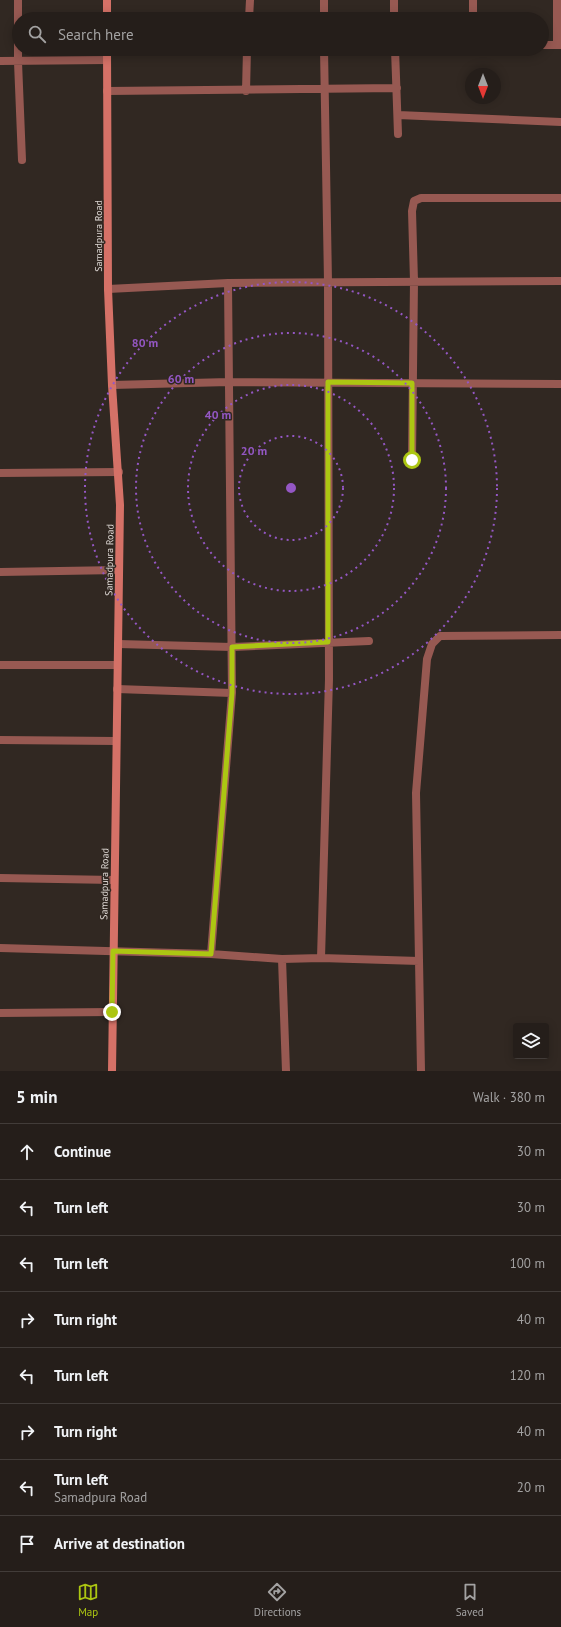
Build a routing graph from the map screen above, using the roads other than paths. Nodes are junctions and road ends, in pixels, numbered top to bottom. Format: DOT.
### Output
graph roads {
  1 [pos="18,0"];
  2 [pos="107,0"];
  3 [pos="250,0"];
  4 [pos="324,0"];
  5 [pos="394,0"];
  6 [pos="473,0"];
  7 [pos="557,0"];
  8 [pos="18,12"];
  9 [pos="107,12"];
  10 [pos="249,12"];
  11 [pos="324,12"];
  12 [pos="394,12"];
  13 [pos="473,12"];
  14 [pos="559,45"];
  15 [pos="18,56"];
  16 [pos="107,56"];
  17 [pos="248,56"];
  18 [pos="324,56"];
  19 [pos="395,56"];
  20 [pos="107,60"];
  21 [pos="0,61"];
  22 [pos="18,62"];
  23 [pos="397,88"];
  24 [pos="324,89"];
  25 [pos="107,91"];
  26 [pos="246,91"];
  27 [pos="398,115"];
  28 [pos="561,122"];
  29 [pos="398,134"];
  30 [pos="22,160"];
  31 [pos="561,198"];
  32 [pos="414,281"];
  33 [pos="561,281"];
  34 [pos="328,282"];
  35 [pos="228,283"];
  36 [pos="108,288"];
  37 [pos="229,382"];
  38 [pos="328,382"];
  39 [pos="412,383"];
  40 [pos="561,384"];
  41 [pos="112,386"];
  42 [pos="412,460"];
  43 [pos="119,472"];
  44 [pos="0,473"];
  45 [pos="119,570"];
  46 [pos="0,572"];
  47 [pos="561,635"];
  48 [pos="368,641"];
  49 [pos="328,642"];
  50 [pos="118,644"];
  51 [pos="232,647"];
  52 [pos="0,665"];
  53 [pos="117,665"];
  54 [pos="117,689"];
  55 [pos="232,693"];
  56 [pos="0,740"];
  57 [pos="116,740"];
  58 [pos="0,878"];
  59 [pos="114,880"];
  60 [pos="0,948"];
  61 [pos="113,951"];
  62 [pos="211,954"];
  63 [pos="321,958"];
  64 [pos="282,959"];
  65 [pos="419,961"];
  66 [pos="112,1012"];
  67 [pos="0,1013"];
  68 [pos="112,1071"];
  69 [pos="286,1071"];
  70 [pos="421,1071"];
  1 -- 8 [label="street"];
  2 -- 9 [label="street"];
  3 -- 10 [label="street"];
  4 -- 11 [label="street"];
  5 -- 12 [label="street"];
  6 -- 13 [label="street"];
  7 -- 14 [label="street"];
  15 -- 22 [label="street"];
  16 -- 20 [label="street, Samadpura Road"];
  17 -- 26 [label="street"];
  18 -- 24 [label="street"];
  19 -- 23 [label="street"];
  20 -- 22 [label="street"];
  20 -- 25 [label="street, Samadpura Road"];
  21 -- 22 [label="street"];
  22 -- 30 [label="street"];
  23 -- 24 [label="street"];
  23 -- 27 [label="street"];
  24 -- 26 [label="street"];
  24 -- 34 [label="street"];
  25 -- 26 [label="street"];
  25 -- 36 [label="street, Samadpura Road"];
  27 -- 28 [label="street"];
  27 -- 29 [label="street"];
  31 -- 32 [label="street"];
  32 -- 33 [label="street"];
  32 -- 34 [label="street"];
  32 -- 39 [label="street"];
  34 -- 35 [label="street"];
  34 -- 38 [label="street"];
  35 -- 36 [label="street"];
  35 -- 37 [label="street"];
  36 -- 41 [label="street, Samadpura Road"];
  37 -- 38 [label="street"];
  37 -- 41 [label="street"];
  37 -- 51 [label="street"];
  38 -- 39 [label="street"];
  38 -- 49 [label="street"];
  39 -- 40 [label="street"];
  39 -- 42 [label="street"];
  41 -- 43 [label="street, Samadpura Road"];
  43 -- 44 [label="street"];
  43 -- 45 [label="street, Samadpura Road"];
  45 -- 46 [label="street"];
  45 -- 50 [label="street, Samadpura Road"];
  47 -- 65 [label="street"];
  48 -- 49 [label="street"];
  49 -- 51 [label="street"];
  49 -- 63 [label="street"];
  50 -- 51 [label="street"];
  50 -- 53 [label="street, Samadpura Road"];
  51 -- 55 [label="street"];
  52 -- 53 [label="street"];
  53 -- 54 [label="street, Samadpura Road"];
  54 -- 55 [label="street"];
  54 -- 57 [label="street, Samadpura Road"];
  55 -- 62 [label="street"];
  56 -- 57 [label="street"];
  57 -- 59 [label="street, Samadpura Road"];
  58 -- 59 [label="street"];
  59 -- 61 [label="street, Samadpura Road"];
  60 -- 61 [label="street"];
  61 -- 62 [label="street"];
  61 -- 66 [label="street, Samadpura Road"];
  62 -- 64 [label="street"];
  63 -- 64 [label="street"];
  63 -- 65 [label="street"];
  64 -- 69 [label="street"];
  65 -- 70 [label="street"];
  66 -- 67 [label="street"];
  66 -- 68 [label="street, Samadpura Road"];
}
